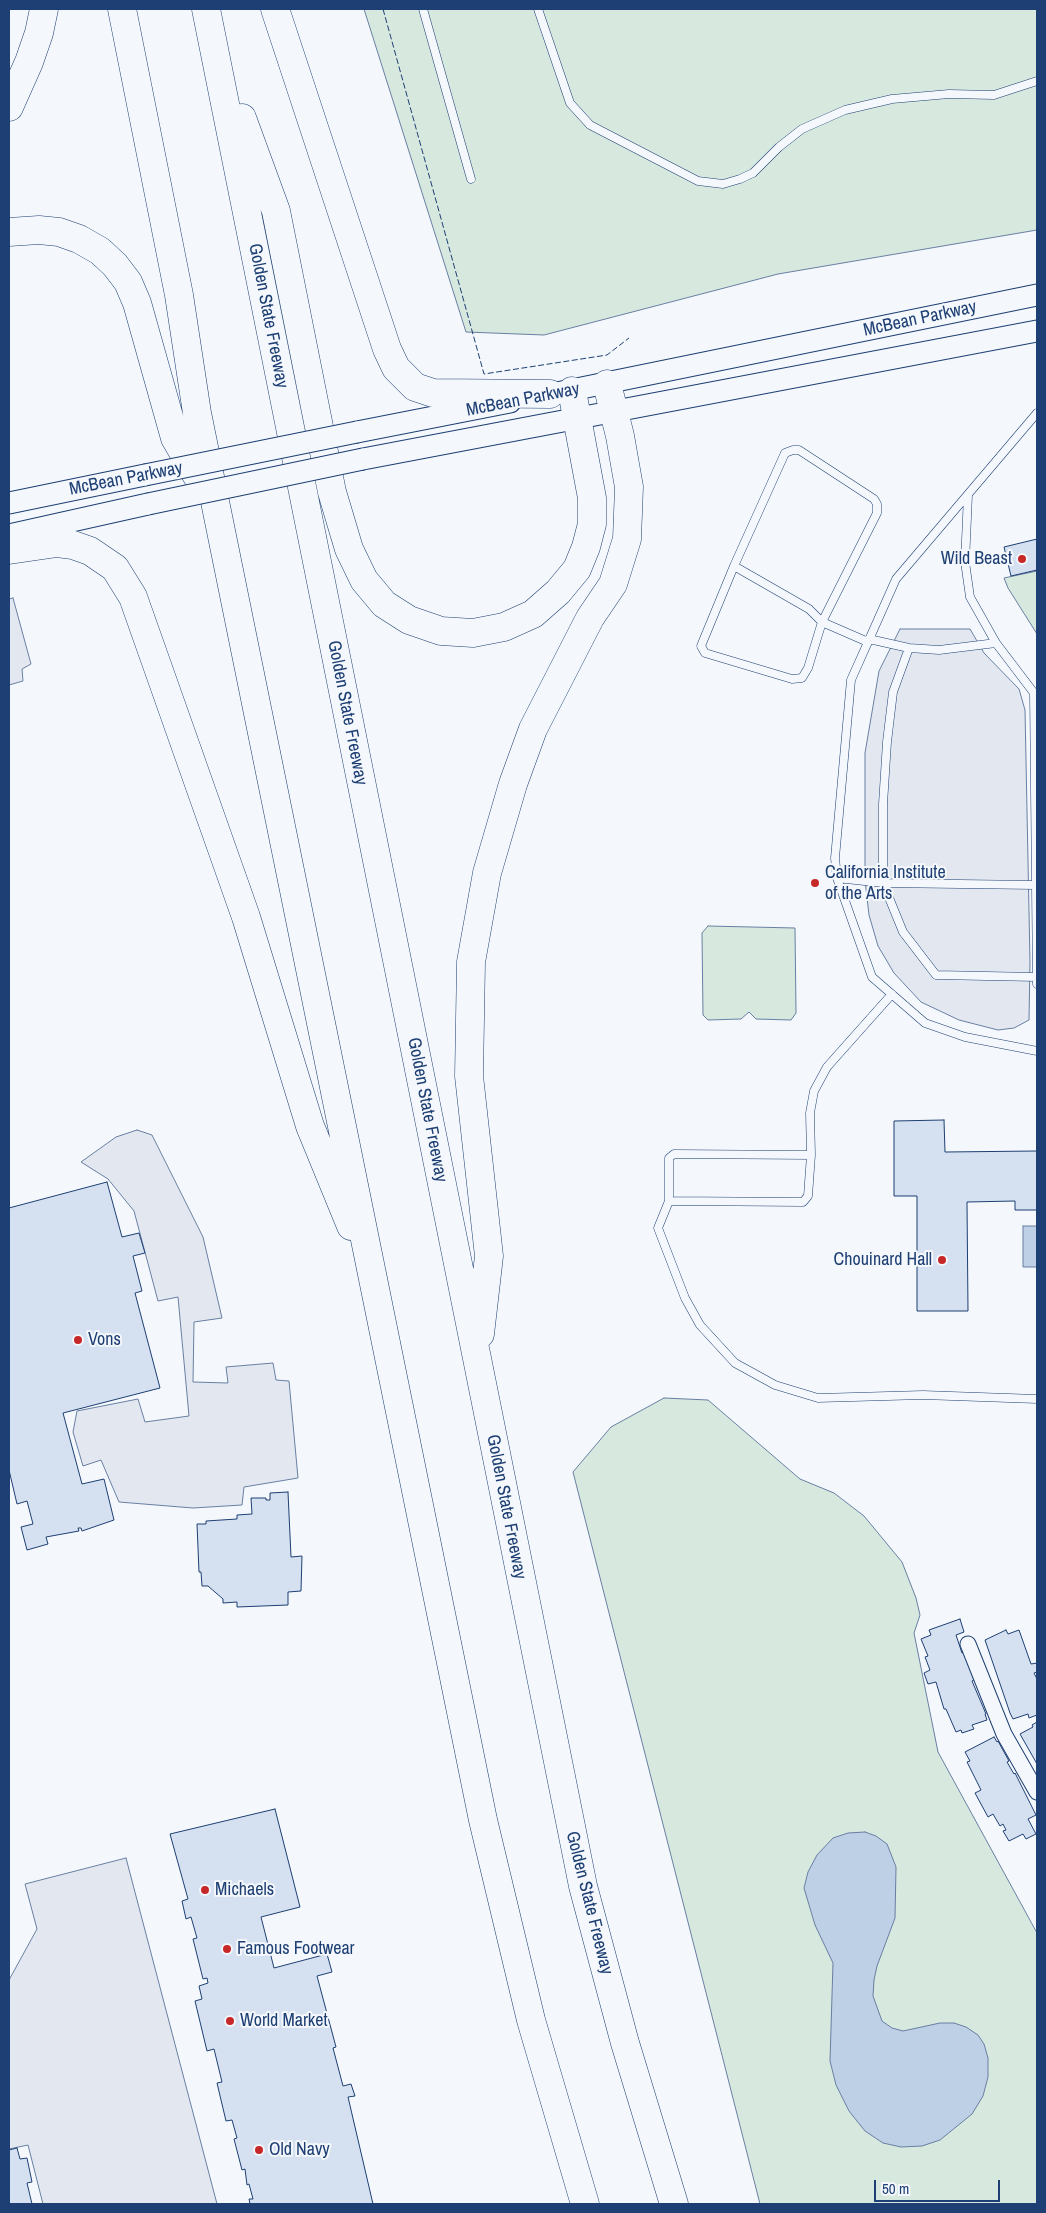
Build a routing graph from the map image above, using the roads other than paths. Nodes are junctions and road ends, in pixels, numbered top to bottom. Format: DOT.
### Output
graph roads {
  1 [pos="44,9"];
  2 [pos="122,9"];
  3 [pos="275,9"];
  4 [pos="423,9"];
  5 [pos="538,9"];
  6 [pos="208,20"];
  7 [pos="1037,81"];
  8 [pos="9,107"];
  9 [pos="472,178"];
  10 [pos="9,232"];
  11 [pos="1037,295"];
  12 [pos="1037,331"];
  13 [pos="607,384"];
  14 [pos="561,392"];
  15 [pos="614,411"];
  16 [pos="1037,414"];
  17 [pos="578,417"];
  18 [pos="968,495"];
  19 [pos="9,503"];
  20 [pos="217,512"];
  21 [pos="9,535"];
  22 [pos="9,550"];
  23 [pos="734,566"];
  24 [pos="822,622"];
  25 [pos="868,640"];
  26 [pos="996,644"];
  27 [pos="909,648"];
  28 [pos="1036,822"];
  29 [pos="837,878"];
  30 [pos="883,883"];
  31 [pos="1036,885"];
  32 [pos="1037,978"];
  33 [pos="1037,984"];
  34 [pos="892,994"];
  35 [pos="1037,1051"];
  36 [pos="811,1155"];
  37 [pos="669,1201"];
  38 [pos="375,1285"];
  39 [pos="477,1358"];
  40 [pos="1037,1399"];
  41 [pos="968,1644"];
  42 [pos="1037,1792"];
  43 [pos="585,2204"];
  44 [pos="674,2204"];
  1 -- 8 [label="highway"];
  2 -- 20 [label="highway"];
  3 -- 14 [label="highway"];
  4 -- 9 [label="lane"];
  5 -- 7 [label="lane"];
  6 -- 17 [label="highway"];
  6 -- 39 [label="highway, Golden State Freeway"];
  10 -- 20 [label="highway"];
  11 -- 13 [label="main road, McBean Parkway"];
  12 -- 15 [label="main road, McBean Parkway"];
  13 -- 14 [label="main road, McBean Parkway"];
  13 -- 15 [label="highway"];
  14 -- 17 [label="highway"];
  14 -- 19 [label="main road, McBean Parkway, bridge"];
  15 -- 17 [label="main road, McBean Parkway"];
  15 -- 39 [label="highway"];
  16 -- 18 [label="lane"];
  17 -- 21 [label="main road, McBean Parkway, bridge"];
  18 -- 25 [label="lane"];
  18 -- 26 [label="lane"];
  20 -- 38 [label="highway"];
  22 -- 38 [label="highway"];
  23 -- 24 [label="lane"];
  23 -- 24 [label="lane"];
  23 -- 24 [label="lane"];
  24 -- 25 [label="lane"];
  25 -- 27 [label="lane"];
  25 -- 29 [label="lane"];
  26 -- 27 [label="lane"];
  26 -- 28 [label="lane"];
  27 -- 30 [label="lane"];
  28 -- 31 [label="lane"];
  29 -- 30 [label="lane"];
  29 -- 34 [label="lane"];
  30 -- 31 [label="lane"];
  30 -- 32 [label="lane"];
  31 -- 32 [label="lane"];
  32 -- 33 [label="lane"];
  34 -- 35 [label="lane"];
  34 -- 36 [label="lane"];
  36 -- 37 [label="lane"];
  36 -- 37 [label="lane"];
  37 -- 40 [label="lane"];
  38 -- 43 [label="highway"];
  39 -- 44 [label="highway, Golden State Freeway"];
  41 -- 42 [label="street"];
}
